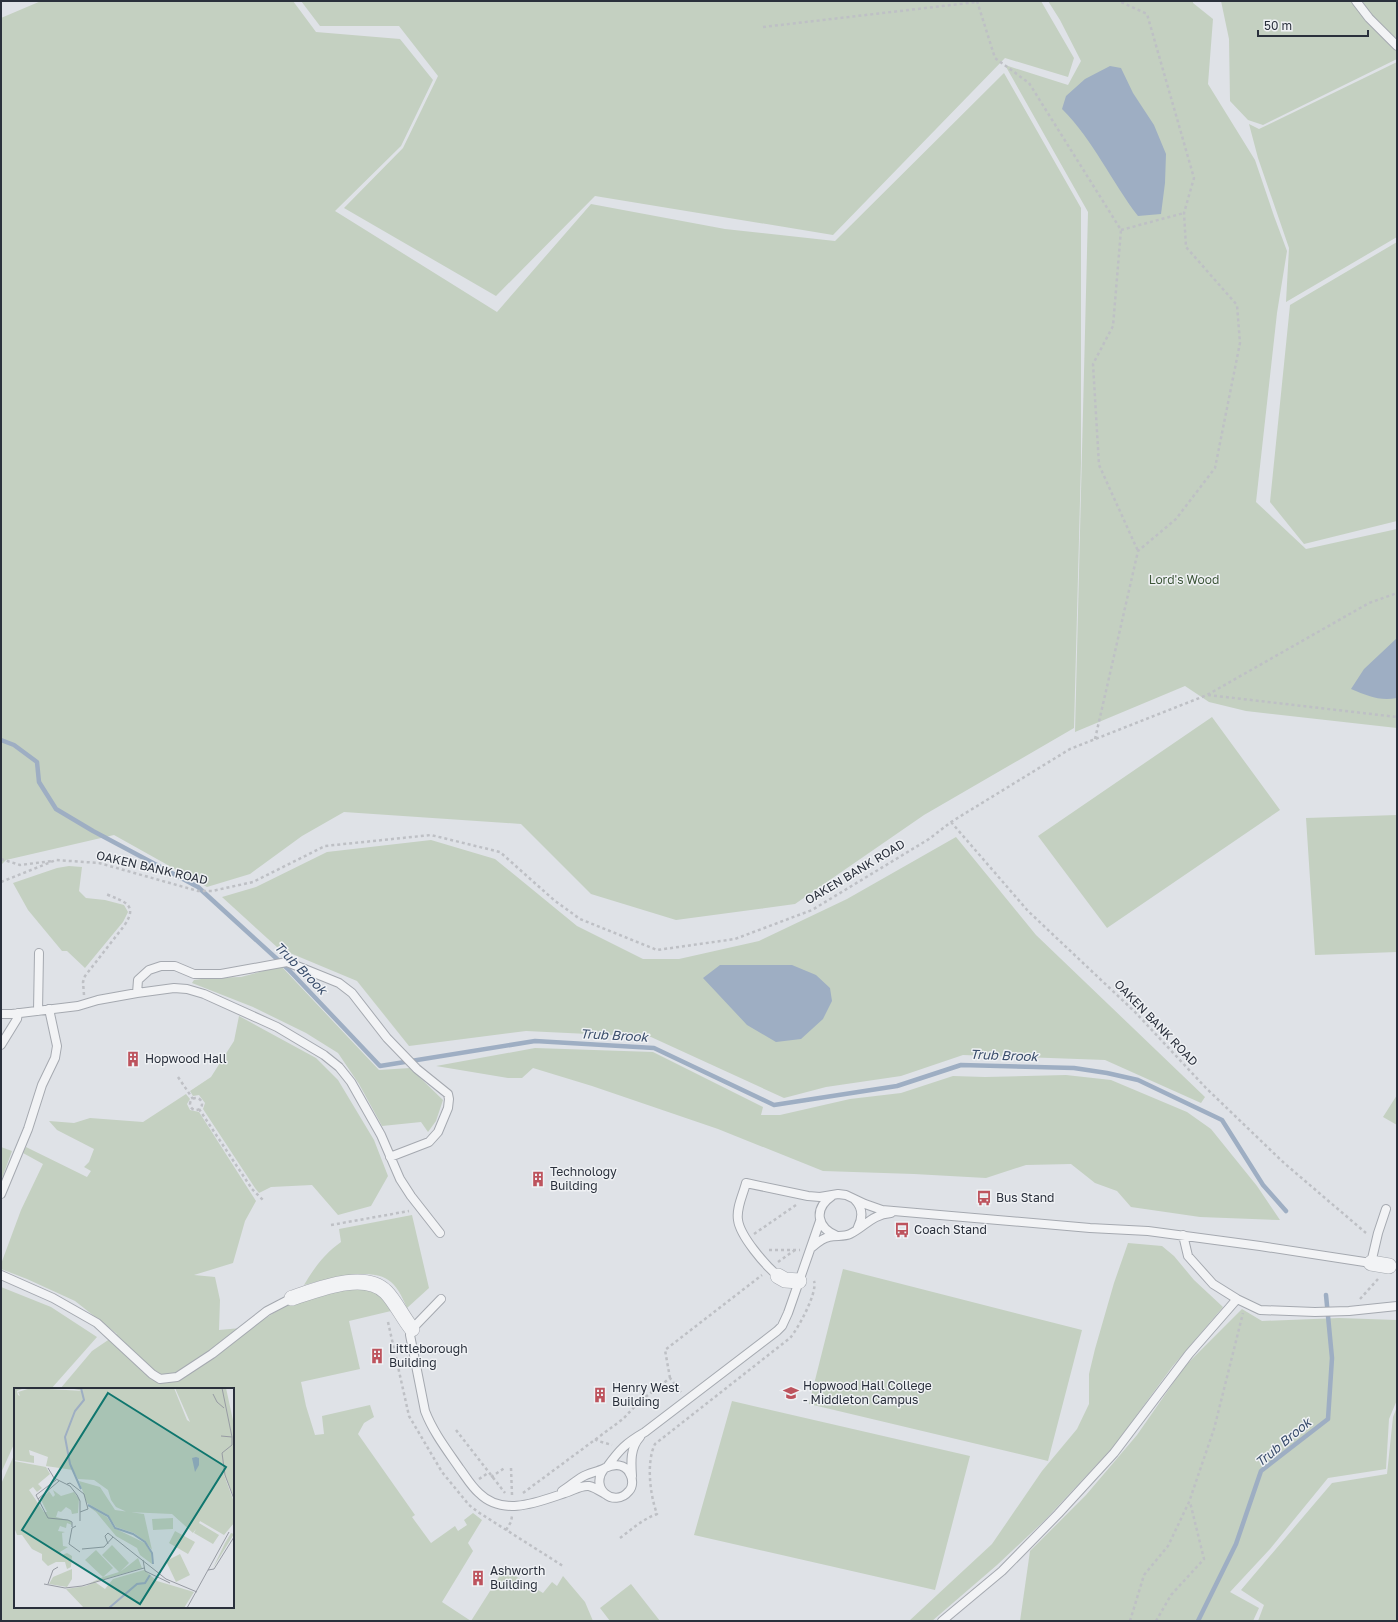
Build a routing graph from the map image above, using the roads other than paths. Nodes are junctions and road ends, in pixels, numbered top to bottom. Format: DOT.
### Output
graph roads {
  1 [pos="1356,1"];
  2 [pos="1397,46"];
  3 [pos="39,952"];
  4 [pos="137,993"];
  5 [pos="49,1009"];
  6 [pos="38,1011"];
  7 [pos="18,1013"];
  8 [pos="1,1014"];
  9 [pos="1,1045"];
  10 [pos="390,1157"];
  11 [pos="1,1194"];
  12 [pos="808,1196"];
  13 [pos="832,1196"];
  14 [pos="853,1198"];
  15 [pos="1386,1209"];
  16 [pos="820,1211"];
  17 [pos="909,1212"];
  18 [pos="820,1221"];
  19 [pos="858,1228"];
  20 [pos="440,1232"];
  21 [pos="1183,1235"];
  22 [pos="837,1236"];
  23 [pos="810,1249"];
  24 [pos="1371,1263"];
  25 [pos="1393,1267"];
  26 [pos="773,1272"];
  27 [pos="1,1275"];
  28 [pos="805,1279"];
  29 [pos="292,1298"];
  30 [pos="440,1299"];
  31 [pos="1240,1301"];
  32 [pos="1397,1306"];
  33 [pos="412,1329"];
  34 [pos="645,1432"];
  35 [pos="605,1468"];
  36 [pos="632,1476"];
  37 [pos="605,1494"];
  38 [pos="552,1498"];
  39 [pos="942,1621"];
  1 -- 2 [label="lane"];
  3 -- 6 [label="lane"];
  4 -- 5 [label="lane"];
  4 -- 10 [label="lane"];
  4 -- 10 [label="lane"];
  5 -- 6 [label="lane"];
  5 -- 11 [label="lane"];
  6 -- 7 [label="lane"];
  7 -- 8 [label="lane"];
  7 -- 9 [label="lane"];
  10 -- 20 [label="lane"];
  12 -- 13 [label="lane"];
  12 -- 16 [label="lane"];
  12 -- 26 [label="lane"];
  13 -- 14 [label="lane"];
  13 -- 16 [label="lane"];
  14 -- 17 [label="lane"];
  14 -- 19 [label="lane"];
  15 -- 24 [label="lane"];
  16 -- 18 [label="lane"];
  17 -- 19 [label="lane"];
  17 -- 21 [label="lane"];
  18 -- 22 [label="lane"];
  18 -- 23 [label="lane"];
  19 -- 22 [label="lane"];
  21 -- 24 [label="lane"];
  21 -- 31 [label="lane"];
  22 -- 23 [label="lane"];
  23 -- 28 [label="lane"];
  24 -- 25 [label="street"];
  26 -- 28 [label="street"];
  27 -- 29 [label="lane"];
  28 -- 34 [label="lane"];
  29 -- 33 [label="street"];
  30 -- 33 [label="lane"];
  31 -- 32 [label="lane"];
  31 -- 39 [label="lane"];
  33 -- 38 [label="lane"];
  34 -- 35 [label="lane"];
  34 -- 36 [label="lane"];
  35 -- 36 [label="lane"];
  35 -- 37 [label="lane"];
  35 -- 38 [label="lane"];
  36 -- 37 [label="lane"];
  37 -- 38 [label="lane"];
}
